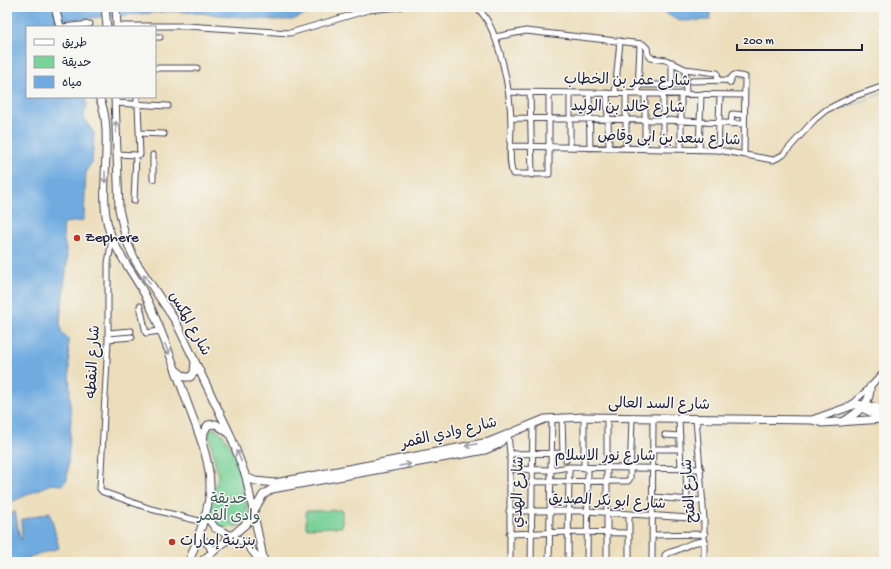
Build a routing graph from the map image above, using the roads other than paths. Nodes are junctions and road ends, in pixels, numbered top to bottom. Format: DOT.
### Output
graph roads {
  1 [pos="55,7"];
  2 [pos="105,7"];
  3 [pos="116,7"];
  4 [pos="400,7"];
  5 [pos="476,7"];
  6 [pos="117,24"];
  7 [pos="60,25"];
  8 [pos="87,25"];
  9 [pos="107,26"];
  10 [pos="495,37"];
  11 [pos="620,41"];
  12 [pos="640,44"];
  13 [pos="672,62"];
  14 [pos="156,68"];
  15 [pos="197,68"];
  16 [pos="685,69"];
  17 [pos="705,72"];
  18 [pos="692,81"];
  19 [pos="705,81"];
  20 [pos="718,81"];
  21 [pos="638,85"];
  22 [pos="672,85"];
  23 [pos="686,85"];
  24 [pos="884,86"];
  25 [pos="510,92"];
  26 [pos="530,92"];
  27 [pos="549,93"];
  28 [pos="570,93"];
  29 [pos="589,93"];
  30 [pos="607,93"];
  31 [pos="615,93"];
  32 [pos="626,94"];
  33 [pos="638,94"];
  34 [pos="645,94"];
  35 [pos="663,94"];
  36 [pos="683,94"];
  37 [pos="701,94"];
  38 [pos="720,94"];
  39 [pos="745,95"];
  40 [pos="98,98"];
  41 [pos="137,98"];
  42 [pos="115,100"];
  43 [pos="137,105"];
  44 [pos="168,106"];
  45 [pos="744,115"];
  46 [pos="511,118"];
  47 [pos="530,118"];
  48 [pos="549,119"];
  49 [pos="570,119"];
  50 [pos="589,119"];
  51 [pos="608,119"];
  52 [pos="626,120"];
  53 [pos="645,120"];
  54 [pos="663,120"];
  55 [pos="681,121"];
  56 [pos="700,122"];
  57 [pos="719,123"];
  58 [pos="731,124"];
  59 [pos="744,124"];
  60 [pos="139,133"];
  61 [pos="164,134"];
  62 [pos="511,146"];
  63 [pos="531,147"];
  64 [pos="549,147"];
  65 [pos="570,148"];
  66 [pos="590,148"];
  67 [pos="609,148"];
  68 [pos="626,148"];
  69 [pos="645,149"];
  70 [pos="663,149"];
  71 [pos="681,149"];
  72 [pos="699,150"];
  73 [pos="718,150"];
  74 [pos="744,153"];
  75 [pos="117,154"];
  76 [pos="138,155"];
  77 [pos="153,155"];
  78 [pos="532,175"];
  79 [pos="153,179"];
  80 [pos="134,201"];
  81 [pos="112,238"];
  82 [pos="140,306"];
  83 [pos="160,331"];
  84 [pos="132,334"];
  85 [pos="108,336"];
  86 [pos="195,360"];
  87 [pos="176,370"];
  88 [pos="884,372"];
  89 [pos="870,388"];
  90 [pos="862,406"];
  91 [pos="847,408"];
  92 [pos="882,409"];
  93 [pos="562,417"];
  94 [pos="584,417"];
  95 [pos="607,417"];
  96 [pos="552,418"];
  97 [pos="632,418"];
  98 [pos="653,419"];
  99 [pos="679,419"];
  100 [pos="696,419"];
  101 [pos="884,419"];
  102 [pos="812,420"];
  103 [pos="843,422"];
  104 [pos="533,423"];
  105 [pos="230,434"];
  106 [pos="508,434"];
  107 [pos="665,436"];
  108 [pos="680,436"];
  109 [pos="203,447"];
  110 [pos="654,449"];
  111 [pos="680,449"];
  112 [pos="551,453"];
  113 [pos="563,453"];
  114 [pos="510,454"];
  115 [pos="532,454"];
  116 [pos="566,460"];
  117 [pos="569,467"];
  118 [pos="586,468"];
  119 [pos="606,468"];
  120 [pos="630,468"];
  121 [pos="510,469"];
  122 [pos="653,469"];
  123 [pos="684,469"];
  124 [pos="701,469"];
  125 [pos="532,470"];
  126 [pos="550,470"];
  127 [pos="246,477"];
  128 [pos="606,481"];
  129 [pos="531,482"];
  130 [pos="569,482"];
  131 [pos="588,482"];
  132 [pos="550,483"];
  133 [pos="653,497"];
  134 [pos="687,500"];
  135 [pos="703,501"];
  136 [pos="253,511"];
  137 [pos="509,511"];
  138 [pos="530,511"];
  139 [pos="550,511"];
  140 [pos="568,511"];
  141 [pos="587,511"];
  142 [pos="205,514"];
  143 [pos="606,514"];
  144 [pos="629,515"];
  145 [pos="653,516"];
  146 [pos="704,519"];
  147 [pos="202,522"];
  148 [pos="550,532"];
  149 [pos="569,532"];
  150 [pos="587,532"];
  151 [pos="606,532"];
  152 [pos="530,533"];
  153 [pos="629,533"];
  154 [pos="509,534"];
  155 [pos="693,534"];
  156 [pos="705,534"];
  157 [pos="652,535"];
  158 [pos="233,536"];
  159 [pos="196,540"];
  160 [pos="705,541"];
  161 [pos="693,542"];
  162 [pos="212,553"];
  163 [pos="189,562"];
  164 [pos="201,562"];
  165 [pos="261,562"];
  166 [pos="264,562"];
  167 [pos="510,562"];
  168 [pos="531,562"];
  169 [pos="549,562"];
  170 [pos="568,562"];
  171 [pos="587,562"];
  172 [pos="607,562"];
  173 [pos="629,562"];
  174 [pos="652,562"];
  175 [pos="666,562"];
  176 [pos="704,562"];
  1 -- 7 [label="main road"];
  2 -- 9 [label="main road"];
  3 -- 6 [label="main road"];
  4 -- 6 [label="street"];
  5 -- 10 [label="street"];
  7 -- 8 [label="street"];
  10 -- 11 [label="street"];
  10 -- 25 [label="street"];
  11 -- 12 [label="street"];
  11 -- 31 [label="street"];
  12 -- 13 [label="street"];
  12 -- 21 [label="street"];
  13 -- 16 [label="street"];
  13 -- 22 [label="street"];
  14 -- 15 [label="street"];
  16 -- 17 [label="street"];
  16 -- 23 [label="street"];
  17 -- 19 [label="street"];
  17 -- 20 [label="street"];
  18 -- 19 [label="street"];
  19 -- 20 [label="street"];
  20 -- 39 [label="street"];
  21 -- 22 [label="street"];
  21 -- 33 [label="street"];
  22 -- 23 [label="street"];
  23 -- 36 [label="street"];
  24 -- 74 [label="street, شارع سعد بن ابى وقاص"];
  25 -- 26 [label="street, شارع عمر بن الخطاب"];
  25 -- 46 [label="street"];
  26 -- 27 [label="street, شارع عمر بن الخطاب"];
  26 -- 47 [label="street"];
  27 -- 28 [label="street, شارع عمر بن الخطاب"];
  27 -- 48 [label="street"];
  28 -- 29 [label="street, شارع عمر بن الخطاب"];
  28 -- 49 [label="street"];
  29 -- 30 [label="street, شارع عمر بن الخطاب"];
  29 -- 50 [label="street"];
  30 -- 31 [label="street, شارع عمر بن الخطاب"];
  30 -- 51 [label="street"];
  31 -- 32 [label="street, شارع عمر بن الخطاب"];
  32 -- 33 [label="street, شارع عمر بن الخطاب"];
  32 -- 52 [label="street"];
  33 -- 34 [label="street, شارع عمر بن الخطاب"];
  34 -- 35 [label="street, شارع عمر بن الخطاب"];
  34 -- 53 [label="street"];
  35 -- 36 [label="street, شارع عمر بن الخطاب"];
  35 -- 54 [label="street"];
  36 -- 37 [label="street, شارع عمر بن الخطاب"];
  36 -- 55 [label="street"];
  37 -- 38 [label="street, شارع عمر بن الخطاب"];
  37 -- 56 [label="street"];
  38 -- 39 [label="street, شارع عمر بن الخطاب"];
  38 -- 57 [label="street"];
  39 -- 45 [label="street"];
  40 -- 81 [label="main road, شارع المكس, one-way"];
  41 -- 43 [label="street"];
  42 -- 43 [label="street"];
  75 -- 42 [label="main road, شارع المكس, one-way"];
  43 -- 44 [label="street"];
  43 -- 60 [label="street"];
  45 -- 58 [label="street"];
  45 -- 59 [label="street"];
  46 -- 47 [label="street, شارع خالد بن الوليد"];
  46 -- 62 [label="street"];
  47 -- 48 [label="street, شارع خالد بن الوليد"];
  47 -- 63 [label="street"];
  48 -- 49 [label="street, شارع خالد بن الوليد"];
  48 -- 64 [label="street"];
  49 -- 50 [label="street, شارع خالد بن الوليد"];
  49 -- 65 [label="street"];
  50 -- 51 [label="street, شارع خالد بن الوليد"];
  50 -- 66 [label="street"];
  51 -- 52 [label="street, شارع خالد بن الوليد"];
  51 -- 67 [label="street"];
  52 -- 53 [label="street, شارع خالد بن الوليد"];
  52 -- 68 [label="street"];
  53 -- 54 [label="street, شارع خالد بن الوليد"];
  53 -- 69 [label="street"];
  54 -- 55 [label="street, شارع خالد بن الوليد"];
  54 -- 70 [label="street"];
  55 -- 56 [label="street, شارع خالد بن الوليد"];
  55 -- 71 [label="street"];
  56 -- 57 [label="street, شارع خالد بن الوليد"];
  56 -- 72 [label="street"];
  57 -- 58 [label="street, شارع خالد بن الوليد"];
  57 -- 73 [label="street"];
  58 -- 59 [label="street, شارع خالد بن الوليد"];
  59 -- 74 [label="street"];
  60 -- 61 [label="street"];
  60 -- 76 [label="street"];
  62 -- 63 [label="street, شارع سعد بن ابى وقاص"];
  62 -- 78 [label="street"];
  63 -- 64 [label="street, شارع سعد بن ابى وقاص"];
  63 -- 78 [label="street"];
  64 -- 65 [label="street, شارع سعد بن ابى وقاص"];
  64 -- 78 [label="street"];
  65 -- 66 [label="street, شارع سعد بن ابى وقاص"];
  66 -- 67 [label="street, شارع سعد بن ابى وقاص"];
  67 -- 68 [label="street, شارع سعد بن ابى وقاص"];
  68 -- 69 [label="street, شارع سعد بن ابى وقاص"];
  69 -- 70 [label="street, شارع سعد بن ابى وقاص"];
  70 -- 71 [label="street, شارع سعد بن ابى وقاص"];
  71 -- 72 [label="street, شارع سعد بن ابى وقاص"];
  72 -- 73 [label="street, شارع سعد بن ابى وقاص"];
  73 -- 74 [label="street, شارع سعد بن ابى وقاص"];
  75 -- 76 [label="street"];
  86 -- 75 [label="main road, شارع المكس, one-way"];
  76 -- 80 [label="street"];
  77 -- 79 [label="street"];
  81 -- 83 [label="main road, شارع المكس"];
  81 -- 85 [label="street, شارع النقطه"];
  82 -- 83 [label="street"];
  83 -- 87 [label="main road, شارع المكس, one-way"];
  84 -- 85 [label="street"];
  85 -- 147 [label="street, شارع النقطه"];
  86 -- 87 [label="main road"];
  86 -- 105 [label="main road, شارع المكس"];
  87 -- 109 [label="main road, شارع المكس"];
  88 -- 89 [label="street"];
  89 -- 90 [label="main road"];
  89 -- 91 [label="street"];
  89 -- 92 [label="main road"];
  90 -- 91 [label="main road"];
  90 -- 92 [label="main road"];
  90 -- 101 [label="main road"];
  90 -- 103 [label="main road"];
  91 -- 102 [label="main road"];
  93 -- 94 [label="main road, شارع السد العالى"];
  93 -- 96 [label="main road, شارع السد العالى"];
  93 -- 113 [label="street"];
  94 -- 95 [label="main road, شارع السد العالى"];
  94 -- 118 [label="street"];
  95 -- 97 [label="main road, شارع السد العالى"];
  95 -- 119 [label="street"];
  96 -- 104 [label="main road, شارع السد العالى"];
  96 -- 112 [label="street"];
  97 -- 98 [label="main road, شارع السد العالى"];
  97 -- 120 [label="street"];
  98 -- 99 [label="main road, شارع السد العالى"];
  98 -- 110 [label="street"];
  99 -- 100 [label="main road, شارع السد العالى"];
  99 -- 108 [label="street"];
  100 -- 102 [label="main road, شارع السد العالى"];
  100 -- 124 [label="street, شارع الفتح"];
  101 -- 103 [label="main road"];
  102 -- 103 [label="main road"];
  104 -- 106 [label="main road, شارع السد العالى"];
  104 -- 115 [label="street, شارع الهدي"];
  105 -- 109 [label="main road"];
  127 -- 105 [label="main road, شارع المكس, one-way"];
  106 -- 114 [label="street"];
  106 -- 127 [label="main road, شارع وادي القمر, one-way"];
  136 -- 106 [label="main road, شارع وادي القمر, one-way"];
  107 -- 108 [label="street"];
  108 -- 111 [label="street"];
  109 -- 142 [label="main road, شارع المكس"];
  110 -- 111 [label="street"];
  110 -- 122 [label="street"];
  111 -- 123 [label="street"];
  112 -- 113 [label="street"];
  112 -- 115 [label="street"];
  112 -- 126 [label="street"];
  113 -- 116 [label="street"];
  114 -- 115 [label="street"];
  114 -- 121 [label="street"];
  115 -- 125 [label="street, شارع الهدي"];
  117 -- 118 [label="street, شارع نور الاسلام"];
  117 -- 126 [label="street, شارع نور الاسلام"];
  117 -- 130 [label="street"];
  118 -- 119 [label="street, شارع نور الاسلام"];
  118 -- 131 [label="street"];
  119 -- 120 [label="street, شارع نور الاسلام"];
  119 -- 128 [label="street"];
  120 -- 122 [label="street, شارع نور الاسلام"];
  120 -- 128 [label="street"];
  121 -- 125 [label="street, شارع نور الاسلام"];
  121 -- 137 [label="street"];
  122 -- 123 [label="street, شارع نور الاسلام"];
  122 -- 133 [label="street"];
  123 -- 124 [label="street, شارع نور الاسلام"];
  123 -- 134 [label="street"];
  124 -- 135 [label="street, شارع الفتح"];
  125 -- 126 [label="street, شارع نور الاسلام"];
  125 -- 129 [label="street, شارع الهدي"];
  126 -- 132 [label="street"];
  127 -- 136 [label="main road, شارع المكس"];
  128 -- 131 [label="street"];
  128 -- 143 [label="street"];
  129 -- 132 [label="street"];
  129 -- 138 [label="street, شارع الهدي"];
  130 -- 131 [label="street"];
  130 -- 132 [label="street"];
  130 -- 140 [label="street"];
  131 -- 141 [label="street"];
  132 -- 139 [label="street"];
  133 -- 134 [label="street"];
  133 -- 145 [label="street"];
  134 -- 135 [label="street"];
  135 -- 146 [label="street, شارع الفتح"];
  136 -- 158 [label="main road, شارع وادي القمر"];
  136 -- 166 [label="main road, شارع المكس"];
  137 -- 138 [label="street, شارع ابو بكر الصديق"];
  137 -- 154 [label="street"];
  138 -- 139 [label="street, شارع ابو بكر الصديق"];
  138 -- 152 [label="street, شارع الهدي"];
  139 -- 140 [label="street, شارع ابو بكر الصديق"];
  139 -- 148 [label="street"];
  140 -- 141 [label="street, شارع ابو بكر الصديق"];
  140 -- 149 [label="street"];
  141 -- 143 [label="street, شارع ابو بكر الصديق"];
  141 -- 150 [label="street"];
  142 -- 147 [label="main road, شارع المكس"];
  142 -- 158 [label="main road"];
  143 -- 144 [label="street, شارع ابو بكر الصديق"];
  143 -- 151 [label="street"];
  144 -- 145 [label="street, شارع ابو بكر الصديق"];
  144 -- 153 [label="street"];
  145 -- 146 [label="street, شارع ابو بكر الصديق"];
  145 -- 157 [label="street"];
  146 -- 156 [label="street, شارع الفتح"];
  147 -- 159 [label="main road, شارع المكس"];
  148 -- 149 [label="street"];
  148 -- 152 [label="street"];
  148 -- 169 [label="street"];
  149 -- 150 [label="street"];
  149 -- 170 [label="street"];
  150 -- 151 [label="street"];
  150 -- 171 [label="street"];
  151 -- 153 [label="street"];
  151 -- 172 [label="street"];
  152 -- 154 [label="street"];
  152 -- 168 [label="street, شارع الهدي"];
  153 -- 173 [label="street"];
  154 -- 167 [label="street"];
  155 -- 156 [label="street"];
  155 -- 157 [label="street"];
  155 -- 161 [label="street"];
  156 -- 160 [label="street, شارع الفتح"];
  157 -- 174 [label="street"];
  158 -- 162 [label="main road, شارع وادي القمر"];
  158 -- 165 [label="main road"];
  159 -- 162 [label="main road"];
  159 -- 163 [label="main road, شارع المكس"];
  160 -- 161 [label="street"];
  160 -- 176 [label="street, شارع الفتح"];
  161 -- 175 [label="street"];
  162 -- 164 [label="main road, شارع وادي القمر"];
  175 -- 176 [label="street"];
}
